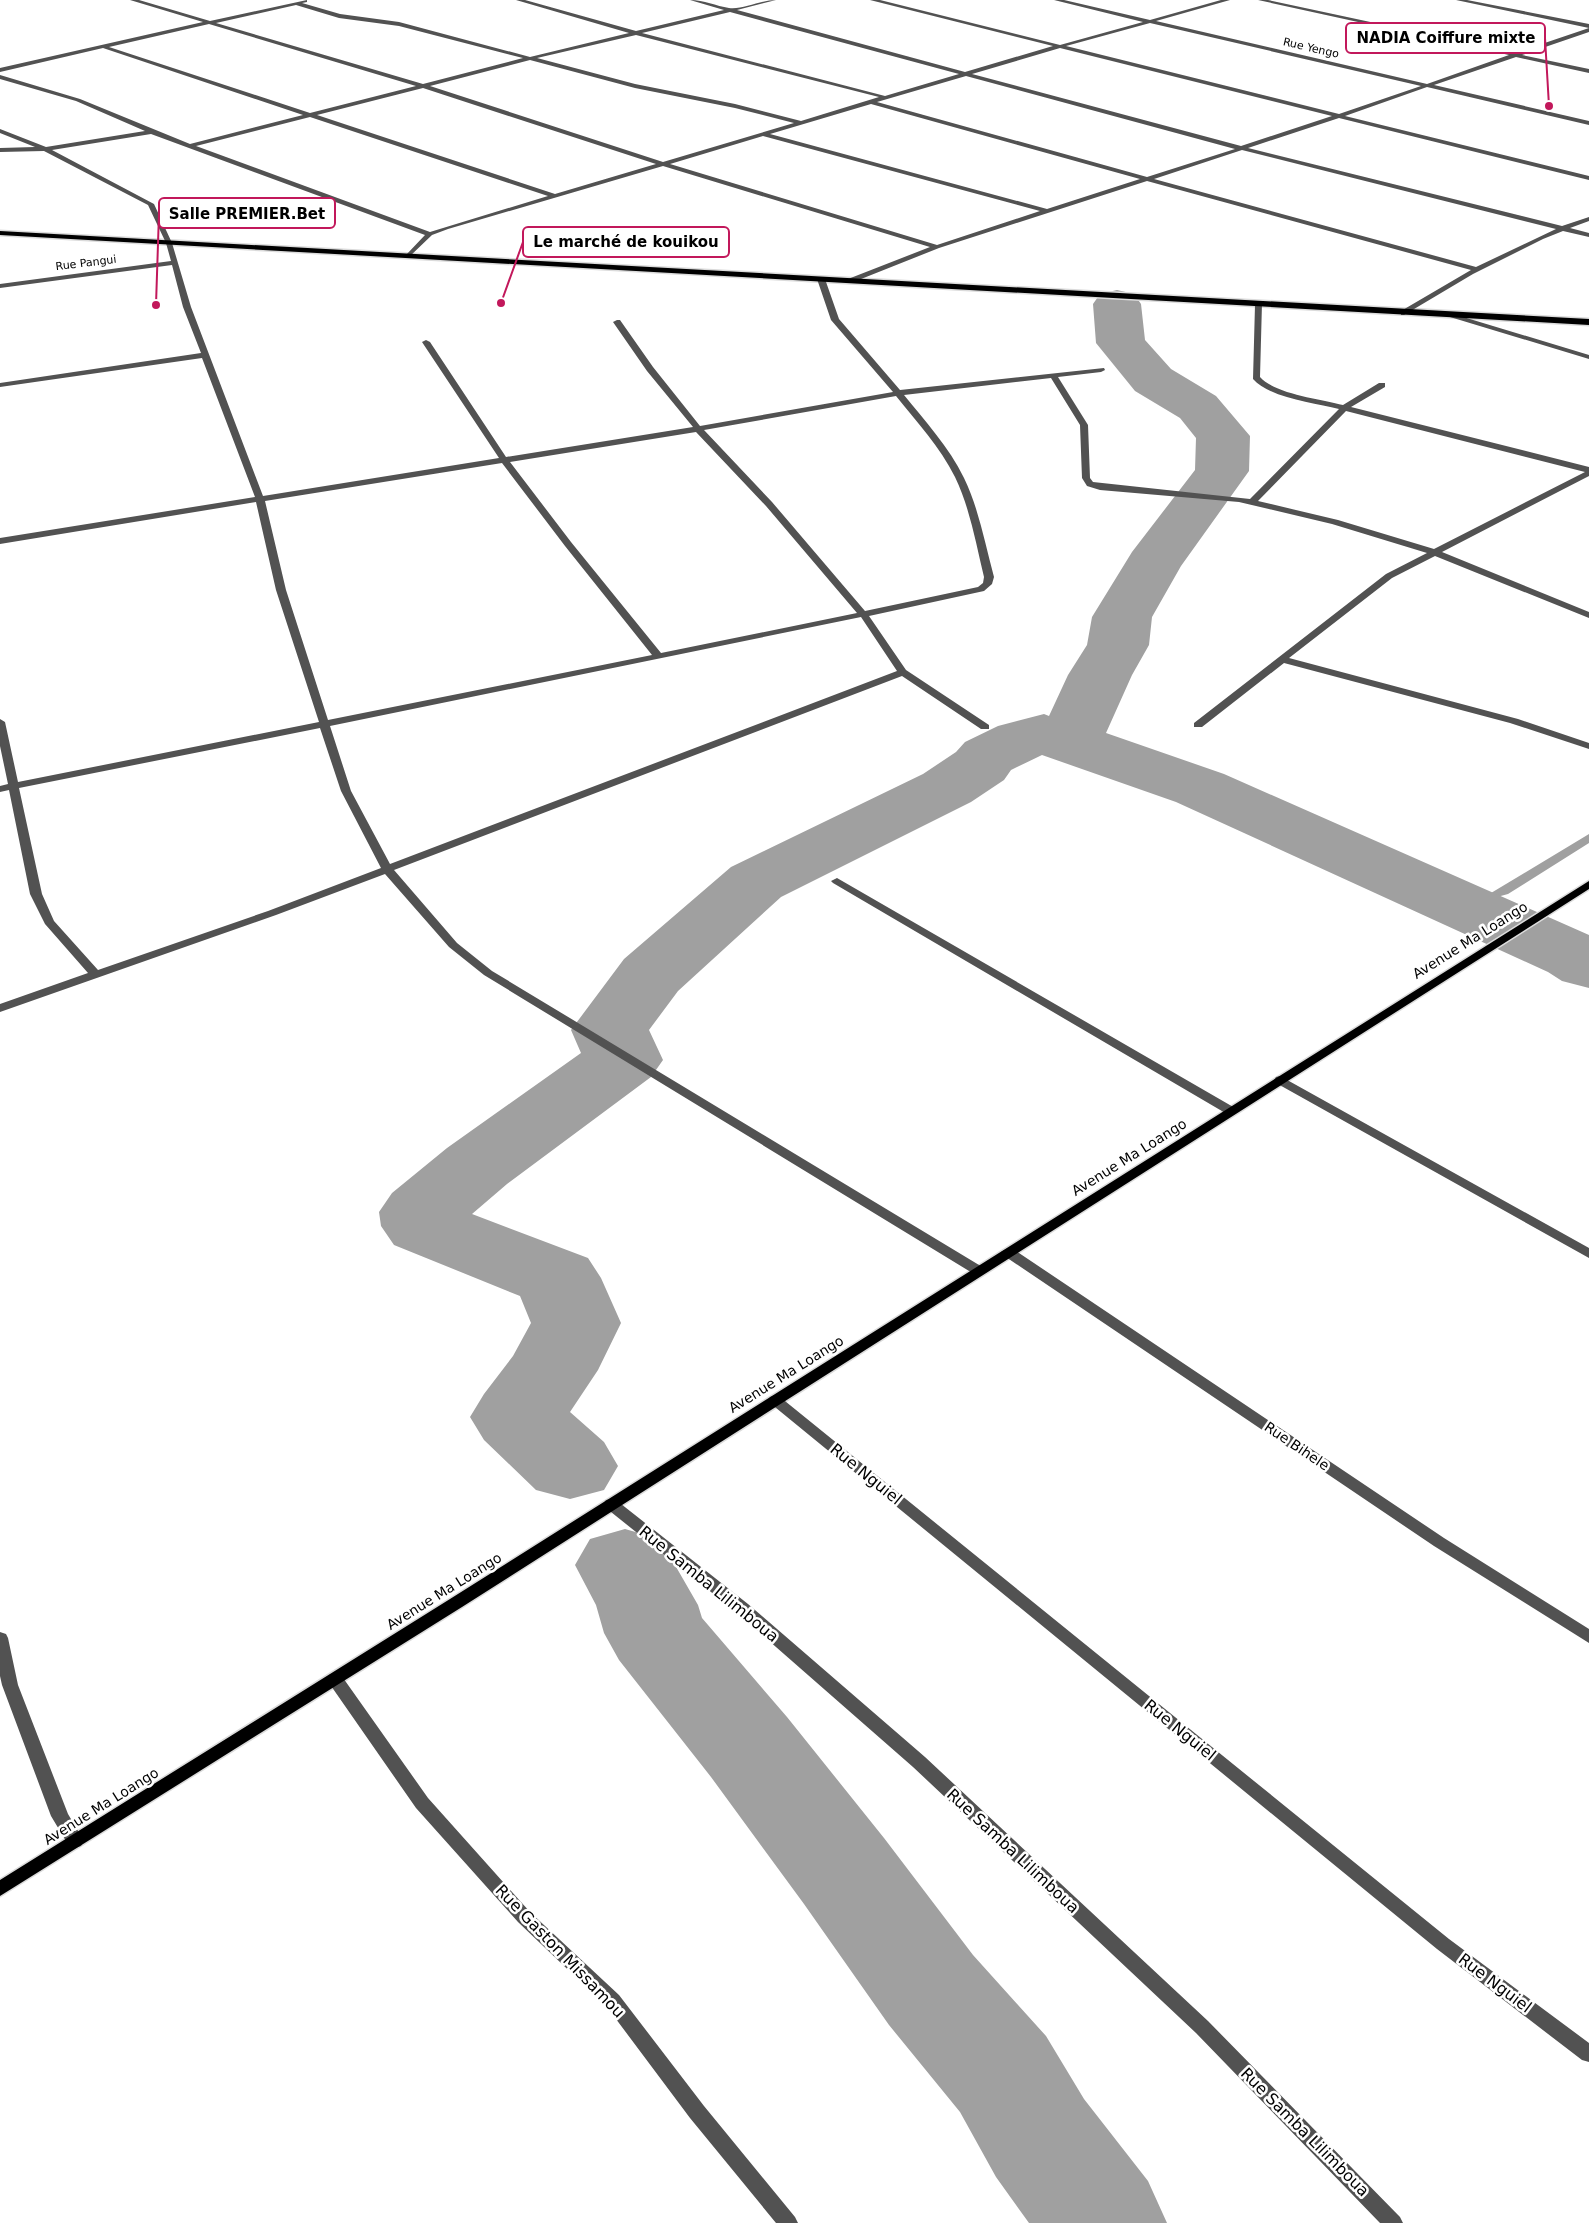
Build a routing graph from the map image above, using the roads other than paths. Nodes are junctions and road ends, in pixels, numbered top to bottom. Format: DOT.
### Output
graph roads {
  1 [pos="133,0"];
  2 [pos="310,0"];
  3 [pos="519,0"];
  4 [pos="693,0"];
  5 [pos="774,0"];
  6 [pos="873,0"];
  7 [pos="1057,0"];
  8 [pos="1227,0"];
  9 [pos="1261,0"];
  10 [pos="1459,0"];
  11 [pos="296,3"];
  12 [pos="732,10"];
  13 [pos="1152,22"];
  14 [pos="209,23"];
  15 [pos="1589,28"];
  16 [pos="636,33"];
  17 [pos="1065,46"];
  18 [pos="104,47"];
  19 [pos="1516,55"];
  20 [pos="531,58"];
  21 [pos="0,70"];
  22 [pos="1589,71"];
  23 [pos="968,73"];
  24 [pos="0,77"];
  25 [pos="424,86"];
  26 [pos="1429,86"];
  27 [pos="886,98"];
  28 [pos="870,102"];
  29 [pos="310,115"];
  30 [pos="1338,116"];
  31 [pos="799,122"];
  32 [pos="1589,123"];
  33 [pos="0,131"];
  34 [pos="152,132"];
  35 [pos="764,134"];
  36 [pos="190,146"];
  37 [pos="1240,148"];
  38 [pos="45,149"];
  39 [pos="0,150"];
  40 [pos="664,164"];
  41 [pos="1148,178"];
  42 [pos="1589,178"];
  43 [pos="556,196"];
  44 [pos="1048,211"];
  45 [pos="1589,219"];
  46 [pos="1563,228"];
  47 [pos="0,233"];
  48 [pos="430,234"];
  49 [pos="1589,234"];
  50 [pos="169,243"];
  51 [pos="938,247"];
  52 [pos="408,256"];
  53 [pos="174,263"];
  54 [pos="1476,269"];
  55 [pos="821,279"];
  56 [pos="851,281"];
  57 [pos="0,286"];
  58 [pos="1259,305"];
  59 [pos="1404,313"];
  60 [pos="1453,315"];
  61 [pos="616,322"];
  62 [pos="1589,322"];
  63 [pos="426,342"];
  64 [pos="206,355"];
  65 [pos="1589,357"];
  66 [pos="1101,370"];
  67 [pos="1053,375"];
  68 [pos="0,385"];
  69 [pos="1382,385"];
  70 [pos="898,393"];
  71 [pos="1344,408"];
  72 [pos="698,428"];
  73 [pos="504,460"];
  74 [pos="1589,471"];
  75 [pos="260,499"];
  76 [pos="1252,502"];
  77 [pos="0,541"];
  78 [pos="1434,552"];
  79 [pos="864,615"];
  80 [pos="1589,616"];
  81 [pos="659,657"];
  82 [pos="1281,659"];
  83 [pos="903,672"];
  84 [pos="0,722"];
  85 [pos="324,724"];
  86 [pos="1198,725"];
  87 [pos="985,727"];
  88 [pos="1589,746"];
  89 [pos="12,786"];
  90 [pos="0,789"];
  91 [pos="386,870"];
  92 [pos="837,881"];
  93 [pos="1589,884"];
  94 [pos="96,975"];
  95 [pos="0,1008"];
  96 [pos="1280,1080"];
  97 [pos="1231,1111"];
  98 [pos="1008,1252"];
  99 [pos="1589,1254"];
  100 [pos="979,1271"];
  101 [pos="775,1400"];
  102 [pos="611,1504"];
  103 [pos="1589,1636"];
  104 [pos="0,1638"];
  105 [pos="335,1679"];
  106 [pos="75,1841"];
  107 [pos="0,1889"];
  108 [pos="1589,2054"];
  109 [pos="788,2223"];
  110 [pos="1393,2223"];
  1 -- 14 [label="street"];
  2 -- 11 [label="street"];
  3 -- 16 [label="street"];
  4 -- 12 [label="street"];
  5 -- 12 [label="street"];
  6 -- 17 [label="street"];
  7 -- 13 [label="street, Rue Yengo"];
  8 -- 13 [label="street"];
  9 -- 19 [label="street"];
  10 -- 15 [label="street"];
  11 -- 14 [label="street"];
  11 -- 20 [label="street"];
  12 -- 16 [label="street"];
  12 -- 23 [label="street"];
  13 -- 17 [label="street"];
  13 -- 26 [label="street, Rue Yengo"];
  14 -- 18 [label="street"];
  14 -- 25 [label="street"];
  15 -- 19 [label="street"];
  16 -- 20 [label="street"];
  16 -- 27 [label="street"];
  17 -- 23 [label="street"];
  17 -- 30 [label="street"];
  18 -- 21 [label="street"];
  18 -- 29 [label="street"];
  19 -- 22 [label="street"];
  19 -- 26 [label="street"];
  20 -- 25 [label="street"];
  20 -- 31 [label="street"];
  23 -- 27 [label="street"];
  23 -- 37 [label="street"];
  24 -- 34 [label="street"];
  25 -- 29 [label="street"];
  25 -- 40 [label="street"];
  26 -- 30 [label="street"];
  26 -- 32 [label="street, Rue Yengo"];
  27 -- 28 [label="street"];
  28 -- 31 [label="street"];
  28 -- 41 [label="street"];
  29 -- 36 [label="street"];
  29 -- 43 [label="street"];
  30 -- 37 [label="street"];
  30 -- 42 [label="street"];
  31 -- 35 [label="street"];
  33 -- 38 [label="street"];
  34 -- 36 [label="street"];
  34 -- 38 [label="street"];
  35 -- 40 [label="street"];
  35 -- 44 [label="street"];
  36 -- 48 [label="street"];
  37 -- 41 [label="street"];
  37 -- 46 [label="street"];
  38 -- 39 [label="street"];
  38 -- 50 [label="street"];
  40 -- 43 [label="street"];
  40 -- 51 [label="street"];
  41 -- 44 [label="street"];
  41 -- 54 [label="street"];
  43 -- 48 [label="street"];
  44 -- 51 [label="street"];
  45 -- 46 [label="street"];
  46 -- 49 [label="street"];
  46 -- 54 [label="street"];
  47 -- 50 [label="highway"];
  48 -- 52 [label="street"];
  50 -- 52 [label="highway"];
  50 -- 53 [label="street"];
  51 -- 56 [label="street"];
  52 -- 55 [label="highway"];
  53 -- 57 [label="street, Rue Pangui"];
  53 -- 64 [label="street"];
  54 -- 59 [label="street"];
  55 -- 56 [label="highway"];
  55 -- 70 [label="street"];
  56 -- 58 [label="highway"];
  58 -- 59 [label="highway"];
  58 -- 71 [label="street"];
  59 -- 60 [label="highway"];
  60 -- 62 [label="highway"];
  60 -- 65 [label="street"];
  61 -- 72 [label="street"];
  63 -- 73 [label="street"];
  64 -- 68 [label="street"];
  64 -- 75 [label="street"];
  66 -- 67 [label="street"];
  67 -- 70 [label="street"];
  67 -- 76 [label="street"];
  69 -- 71 [label="street"];
  70 -- 72 [label="street"];
  70 -- 79 [label="street"];
  71 -- 74 [label="street"];
  71 -- 76 [label="street"];
  72 -- 73 [label="street"];
  72 -- 79 [label="street"];
  73 -- 75 [label="street"];
  73 -- 81 [label="street"];
  74 -- 78 [label="street"];
  75 -- 77 [label="street"];
  75 -- 85 [label="street"];
  76 -- 78 [label="street"];
  78 -- 80 [label="street"];
  78 -- 82 [label="street"];
  79 -- 81 [label="street"];
  79 -- 83 [label="street"];
  81 -- 85 [label="street"];
  82 -- 86 [label="street"];
  82 -- 88 [label="street"];
  83 -- 87 [label="street"];
  83 -- 91 [label="street"];
  84 -- 89 [label="street"];
  85 -- 89 [label="street"];
  85 -- 91 [label="street"];
  89 -- 90 [label="street"];
  89 -- 94 [label="street"];
  91 -- 94 [label="street"];
  91 -- 100 [label="street"];
  92 -- 97 [label="street"];
  93 -- 96 [label="main road, Avenue Ma Loango"];
  94 -- 95 [label="street"];
  96 -- 97 [label="main road, Avenue Ma Loango"];
  96 -- 99 [label="street"];
  97 -- 98 [label="main road, Avenue Ma Loango"];
  98 -- 100 [label="main road, Avenue Ma Loango"];
  98 -- 103 [label="street, Rue Bihele"];
  100 -- 101 [label="main road, Avenue Ma Loango"];
  101 -- 102 [label="main road, Avenue Ma Loango"];
  101 -- 108 [label="street, Rue Nguiel"];
  102 -- 105 [label="main road, Avenue Ma Loango"];
  102 -- 110 [label="street, Rue Samba Lilimboua"];
  104 -- 106 [label="street"];
  105 -- 106 [label="main road, Avenue Ma Loango"];
  105 -- 109 [label="street, Rue Gaston Missamou"];
  106 -- 107 [label="main road, Avenue Ma Loango"];
}
